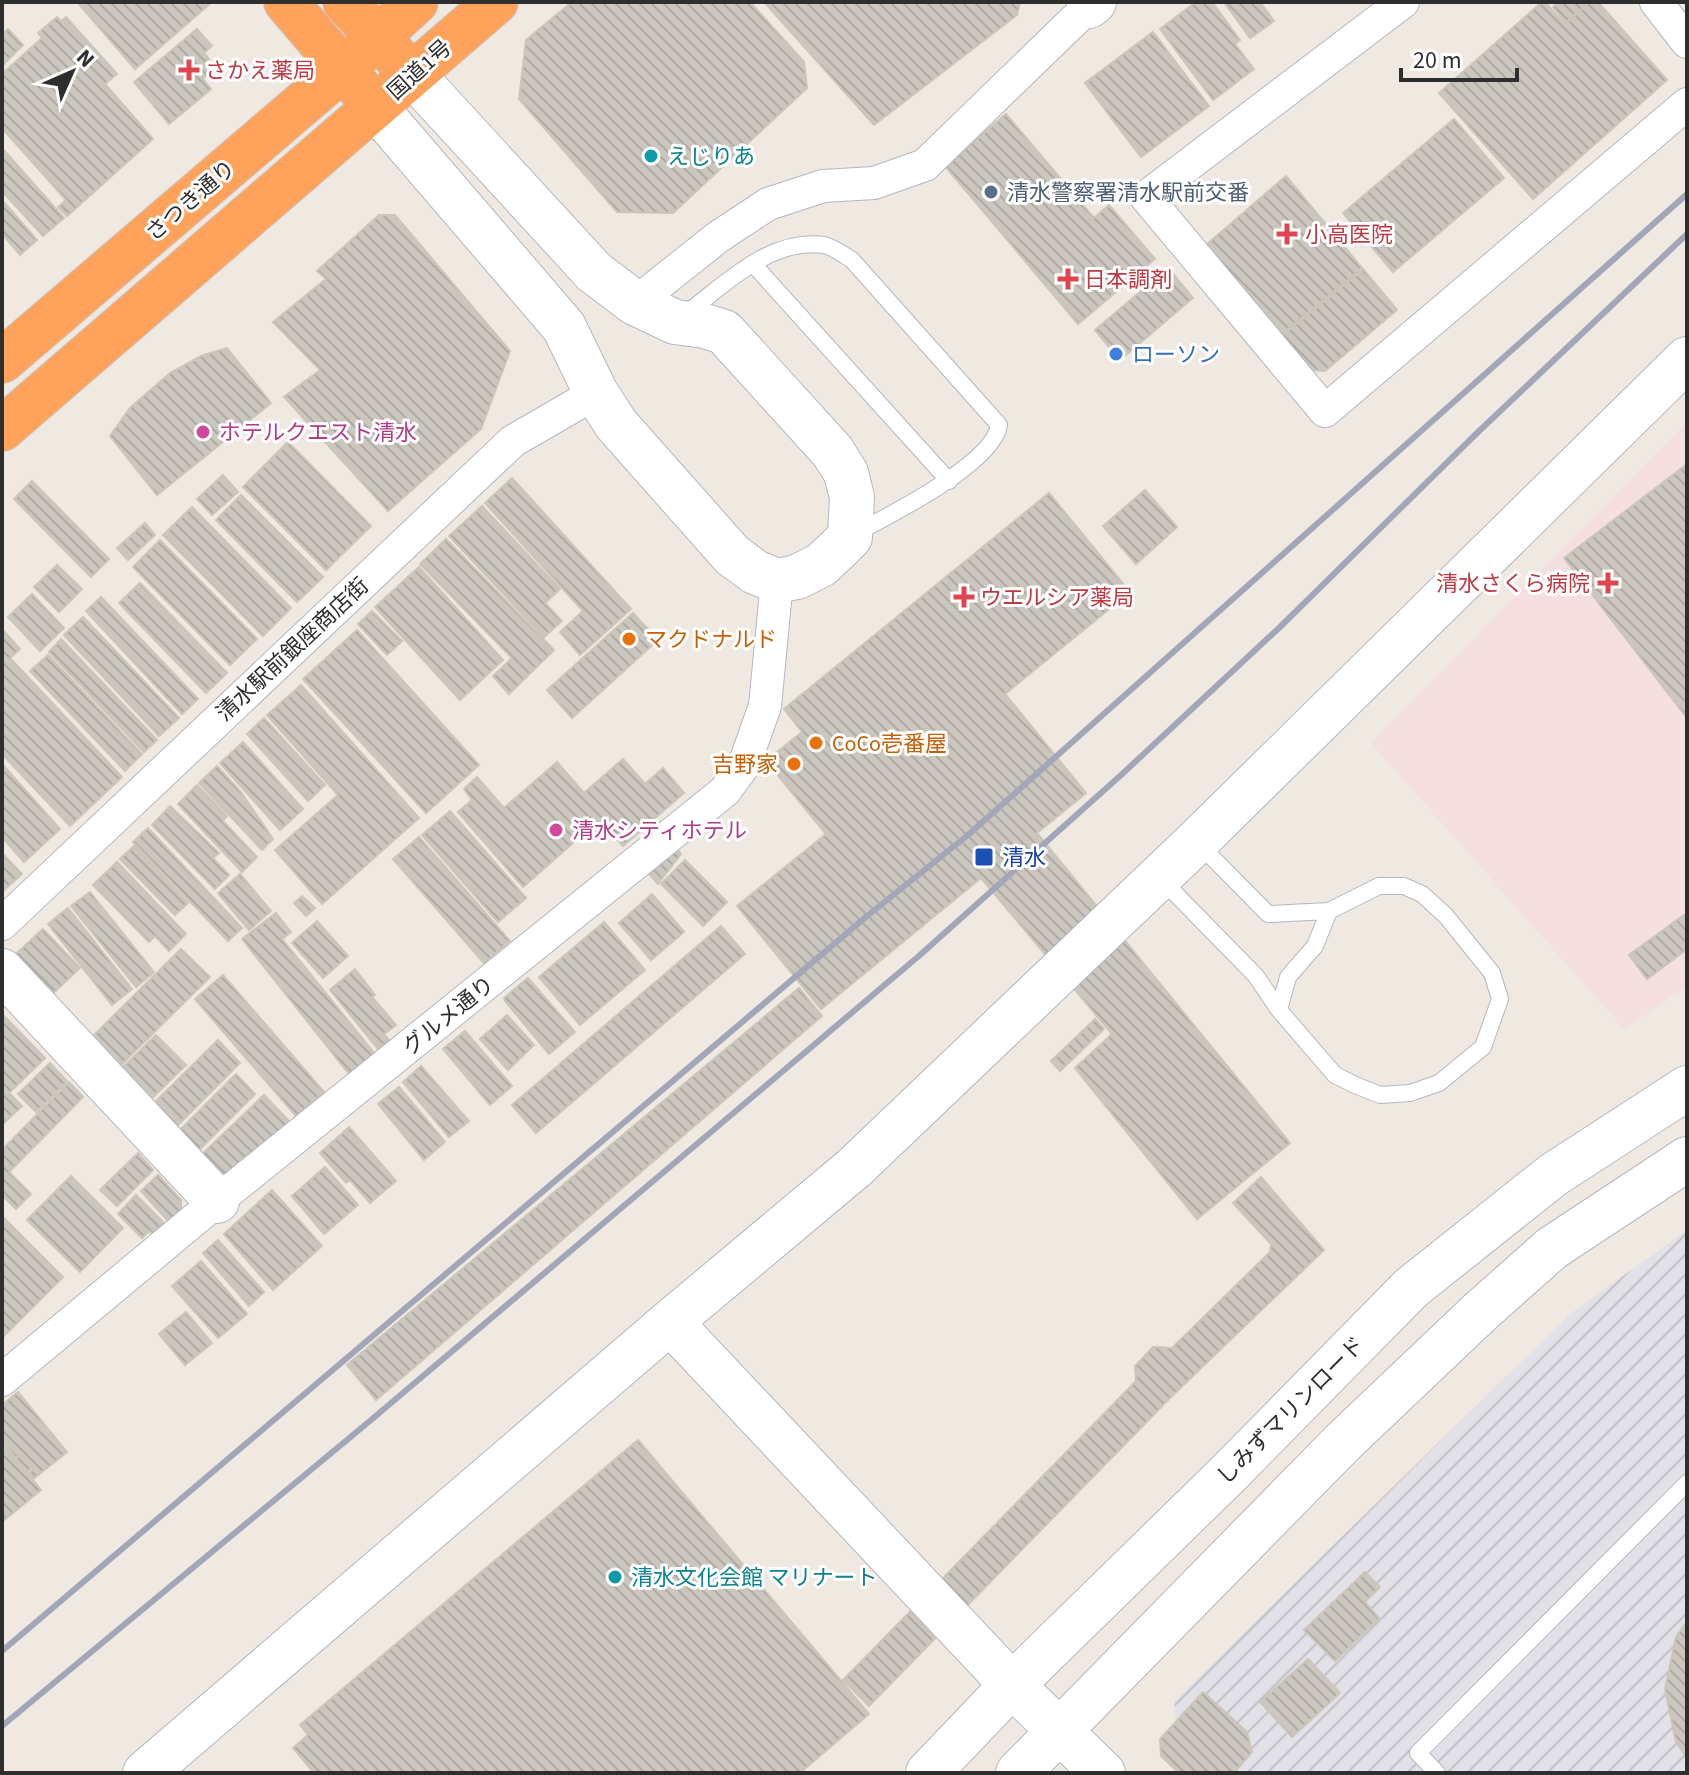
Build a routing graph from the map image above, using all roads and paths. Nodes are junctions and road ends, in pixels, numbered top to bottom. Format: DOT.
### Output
graph roads {
  1 [pos="286,2"];
  2 [pos="345,2"];
  3 [pos="416,2"];
  4 [pos="496,2"];
  5 [pos="1403,2"];
  6 [pos="1656,2"];
  7 [pos="1089,3"];
  8 [pos="376,37"];
  9 [pos="1687,42"];
  10 [pos="343,69"];
  11 [pos="412,74"];
  12 [pos="1687,104"];
  13 [pos="376,108"];
  14 [pos="753,264"];
  15 [pos="635,303"];
  16 [pos="675,322"];
  17 [pos="1687,359"];
  18 [pos="2,361"];
  19 [pos="596,393"];
  20 [pos="2,429"];
  21 [pos="949,481"];
  22 [pos="850,537"];
  23 [pos="777,581"];
  24 [pos="1197,841"];
  25 [pos="1159,878"];
  26 [pos="1329,911"];
  27 [pos="2,924"];
  28 [pos="2,971"];
  29 [pos="1279,1010"];
  30 [pos="1687,1088"];
  31 [pos="1687,1159"];
  32 [pos="217,1201"];
  33 [pos="670,1322"];
  34 [pos="2,1380"];
  35 [pos="1687,1483"];
  36 [pos="1012,1685"];
  37 [pos="1060,1729"];
  38 [pos="145,1773"];
  39 [pos="928,1773"];
  40 [pos="1018,1773"];
  41 [pos="1103,1773"];
  42 [pos="1437,1773"];
  1 -- 10 [label="highway, 国道1号"];
  2 -- 8 [label="highway"];
  3 -- 8 [label="highway"];
  4 -- 11 [label="highway, 国道1号"];
  5 -- 12 [label="street"];
  6 -- 9 [label="street"];
  7 -- 15 [label="street"];
  8 -- 10 [label="highway, さつき通り"];
  8 -- 11 [label="highway"];
  10 -- 13 [label="highway, 国道1号"];
  10 -- 18 [label="highway, さつき通り"];
  11 -- 13 [label="highway, 国道1号"];
  11 -- 15 [label="street"];
  13 -- 19 [label="street"];
  13 -- 20 [label="highway"];
  14 -- 16 [label="lane"];
  14 -- 21 [label="lane"];
  14 -- 21 [label="lane"];
  15 -- 16 [label="street"];
  16 -- 22 [label="street"];
  17 -- 24 [label="street"];
  19 -- 23 [label="street"];
  19 -- 27 [label="street, 清水駅前銀座商店街"];
  21 -- 22 [label="lane"];
  22 -- 23 [label="street"];
  23 -- 32 [label="street, グルメ通り"];
  24 -- 25 [label="street"];
  24 -- 26 [label="lane"];
  25 -- 29 [label="lane"];
  25 -- 33 [label="street"];
  26 -- 29 [label="lane"];
  26 -- 29 [label="lane"];
  28 -- 32 [label="street"];
  30 -- 36 [label="street, しみずマリンロード"];
  31 -- 37 [label="street"];
  32 -- 34 [label="street, グルメ通り"];
  33 -- 36 [label="street"];
  33 -- 38 [label="street"];
  35 -- 42 [label="lane"];
  36 -- 37 [label="street"];
  36 -- 39 [label="street, しみずマリンロード"];
  37 -- 40 [label="street"];
  37 -- 41 [label="street"];
}
